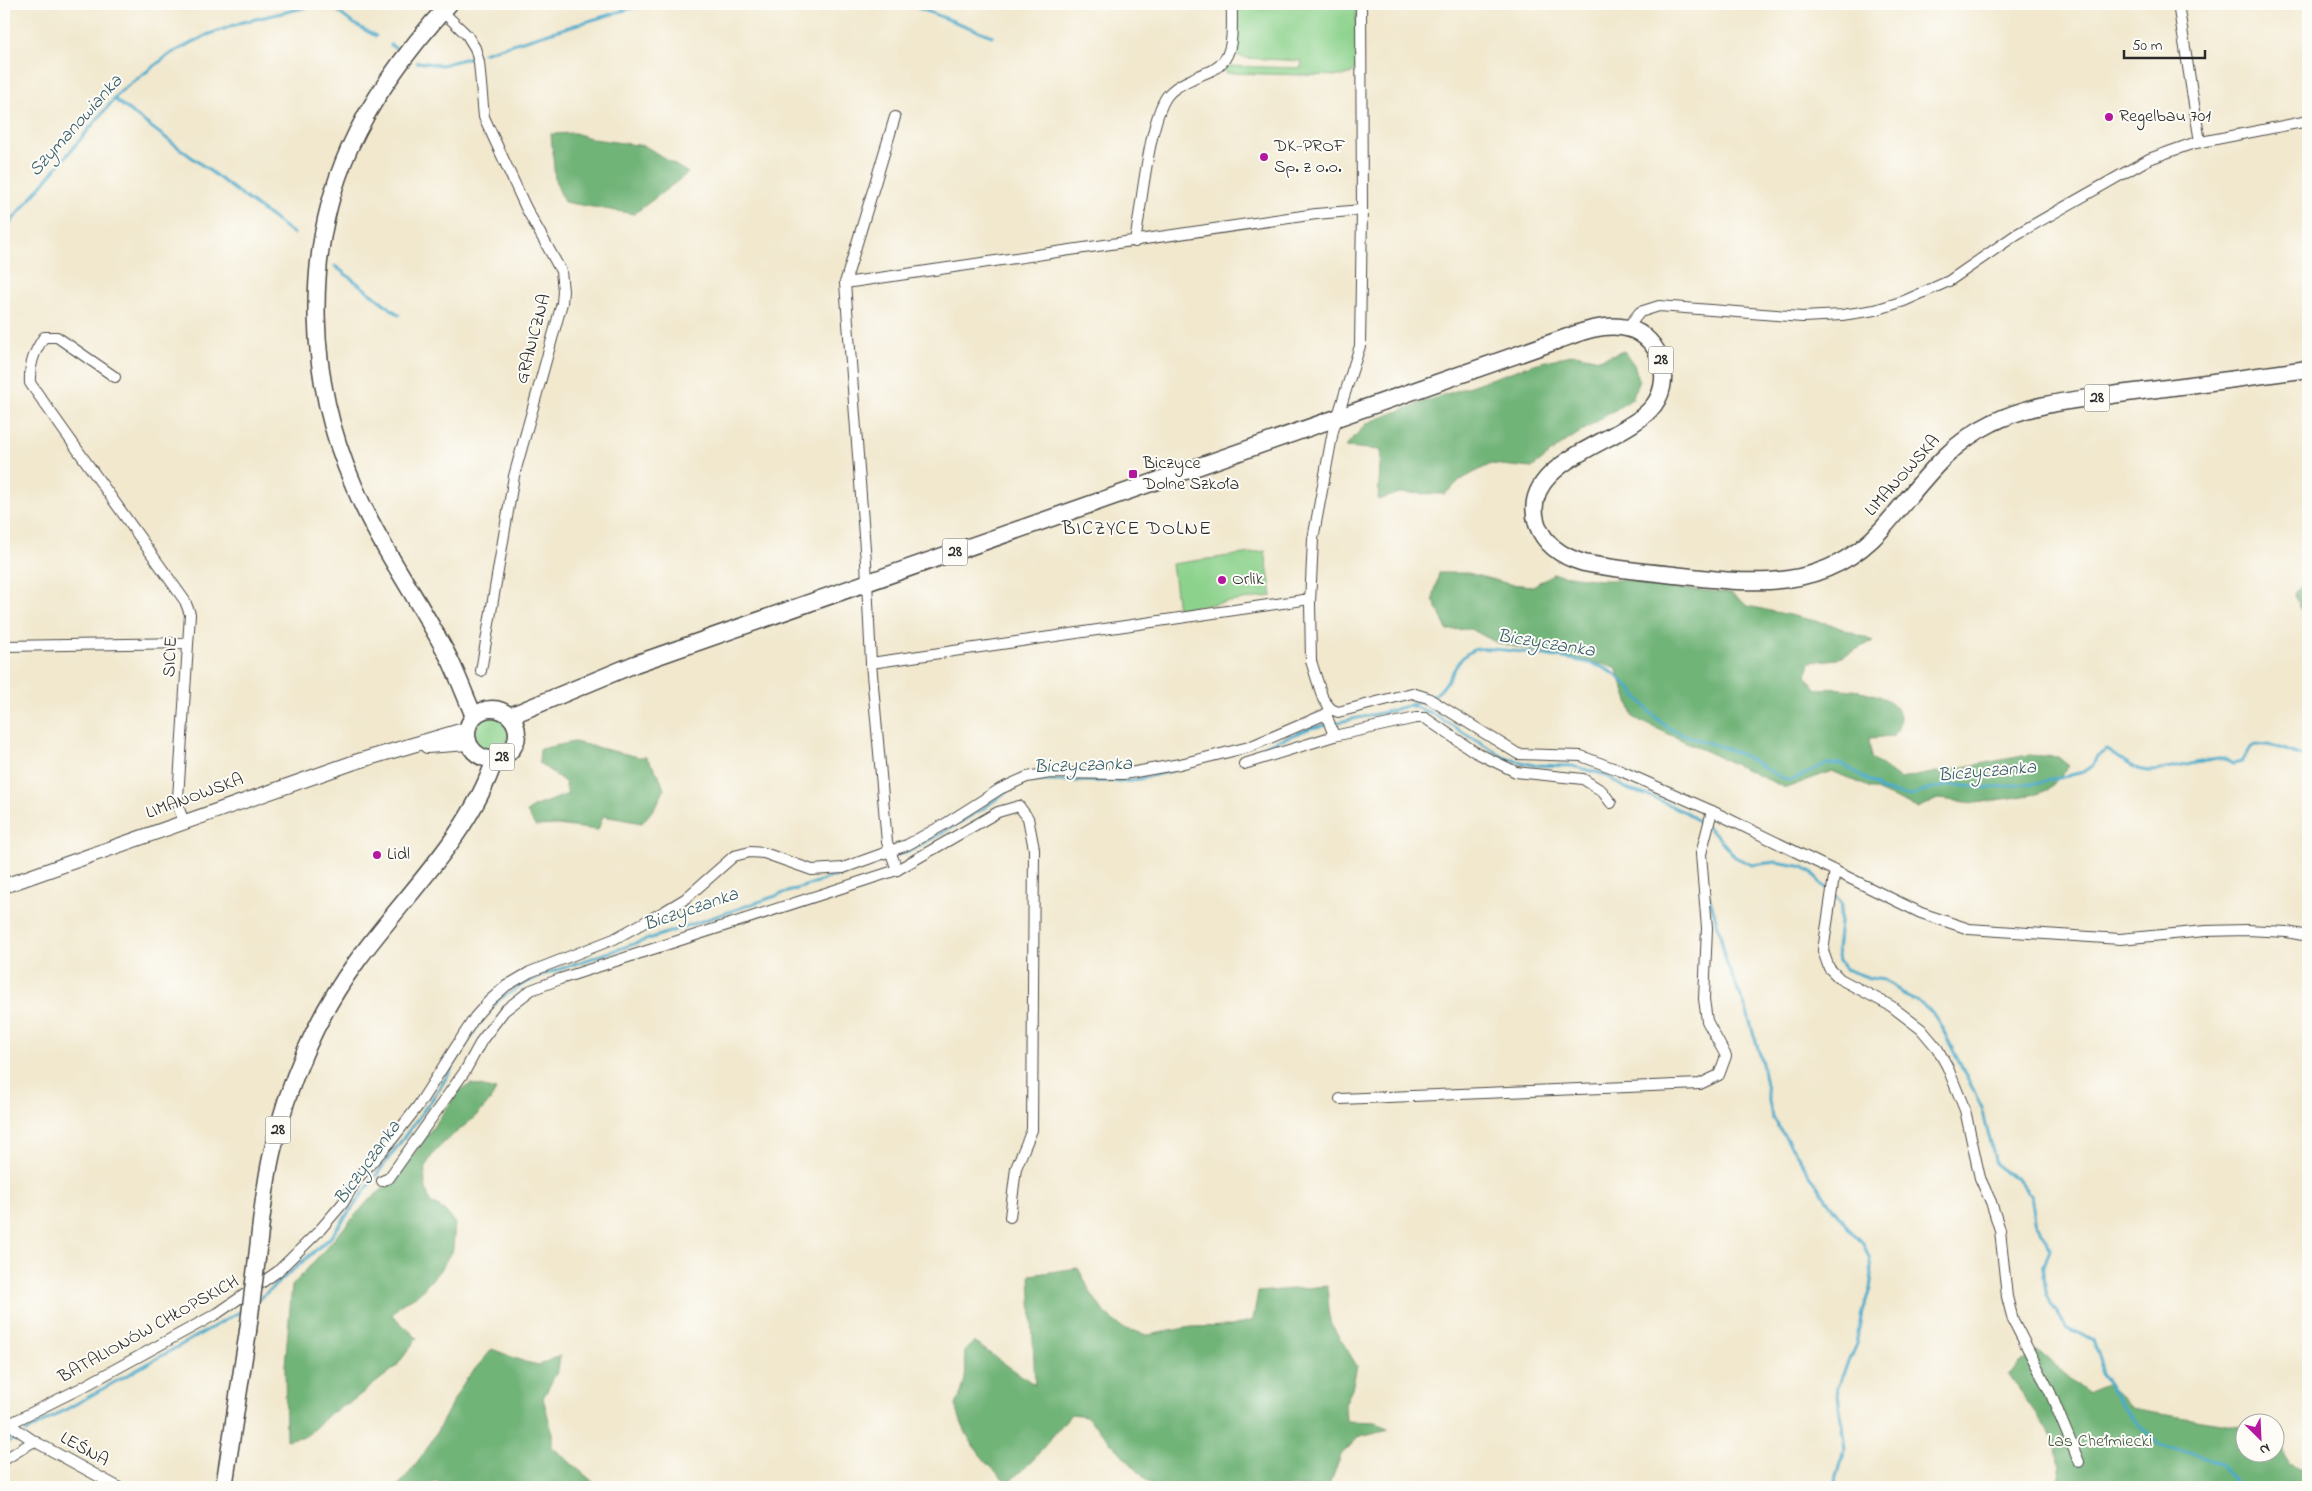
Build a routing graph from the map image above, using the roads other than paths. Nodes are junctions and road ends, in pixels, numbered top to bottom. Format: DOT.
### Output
graph roads {
  1 [pos="1232,4"];
  2 [pos="1361,4"];
  3 [pos="2178,4"];
  4 [pos="446,7"];
  5 [pos="895,117"];
  6 [pos="2308,121"];
  7 [pos="2200,142"];
  8 [pos="1362,210"];
  9 [pos="1135,242"];
  10 [pos="845,283"];
  11 [pos="1627,328"];
  12 [pos="2308,369"];
  13 [pos="115,376"];
  14 [pos="1336,418"];
  15 [pos="866,584"];
  16 [pos="1310,599"];
  17 [pos="188,643"];
  18 [pos="4,646"];
  19 [pos="871,663"];
  20 [pos="481,671"];
  21 [pos="1330,721"];
  22 [pos="513,722"];
  23 [pos="474,724"];
  24 [pos="1518,754"];
  25 [pos="488,758"];
  26 [pos="1244,764"];
  27 [pos="1516,772"];
  28 [pos="1611,803"];
  29 [pos="1712,811"];
  30 [pos="184,822"];
  31 [pos="889,852"];
  32 [pos="896,870"];
  33 [pos="1834,870"];
  34 [pos="4,886"];
  35 [pos="2308,936"];
  36 [pos="1340,1099"];
  37 [pos="382,1181"];
  38 [pos="1010,1217"];
  39 [pos="10,1424"];
  40 [pos="34,1441"];
  41 [pos="4,1460"];
  42 [pos="2079,1462"];
  43 [pos="118,1487"];
  44 [pos="224,1487"];
  1 -- 9 [label="street"];
  2 -- 8 [label="street"];
  3 -- 7 [label="street"];
  4 -- 20 [label="street, GRANICZNA"];
  4 -- 23 [label="main road"];
  5 -- 10 [label="street"];
  6 -- 7 [label="street"];
  7 -- 11 [label="street"];
  8 -- 9 [label="street"];
  8 -- 14 [label="street"];
  9 -- 10 [label="street"];
  10 -- 15 [label="street"];
  11 -- 12 [label="main road, LIMANOWSKA / 28"];
  11 -- 14 [label="main road, 28"];
  13 -- 17 [label="street, SICIE"];
  14 -- 15 [label="main road, 28"];
  14 -- 16 [label="street"];
  15 -- 19 [label="street"];
  15 -- 22 [label="main road, 28"];
  16 -- 19 [label="street"];
  16 -- 21 [label="street"];
  17 -- 18 [label="street"];
  17 -- 30 [label="street, SICIE"];
  19 -- 31 [label="street"];
  21 -- 24 [label="street"];
  21 -- 26 [label="street"];
  21 -- 27 [label="street"];
  21 -- 31 [label="street, BATALIONÓW CHŁOPSKICH"];
  22 -- 23 [label="main road"];
  22 -- 25 [label="main road, 28"];
  23 -- 25 [label="main road, 28"];
  23 -- 30 [label="main road, LIMANOWSKA"];
  24 -- 27 [label="street"];
  24 -- 29 [label="street"];
  25 -- 44 [label="main road, 28, bridge"];
  27 -- 28 [label="street"];
  29 -- 33 [label="street"];
  29 -- 36 [label="street"];
  30 -- 34 [label="main road, LIMANOWSKA"];
  31 -- 32 [label="street"];
  31 -- 39 [label="street, BATALIONÓW CHŁOPSKICH"];
  32 -- 37 [label="street"];
  32 -- 38 [label="street"];
  33 -- 35 [label="street"];
  33 -- 42 [label="street"];
  39 -- 40 [label="street, BATALIONÓW CHŁOPSKICH"];
  40 -- 41 [label="street"];
  40 -- 43 [label="street, LEŚNA"];
}
